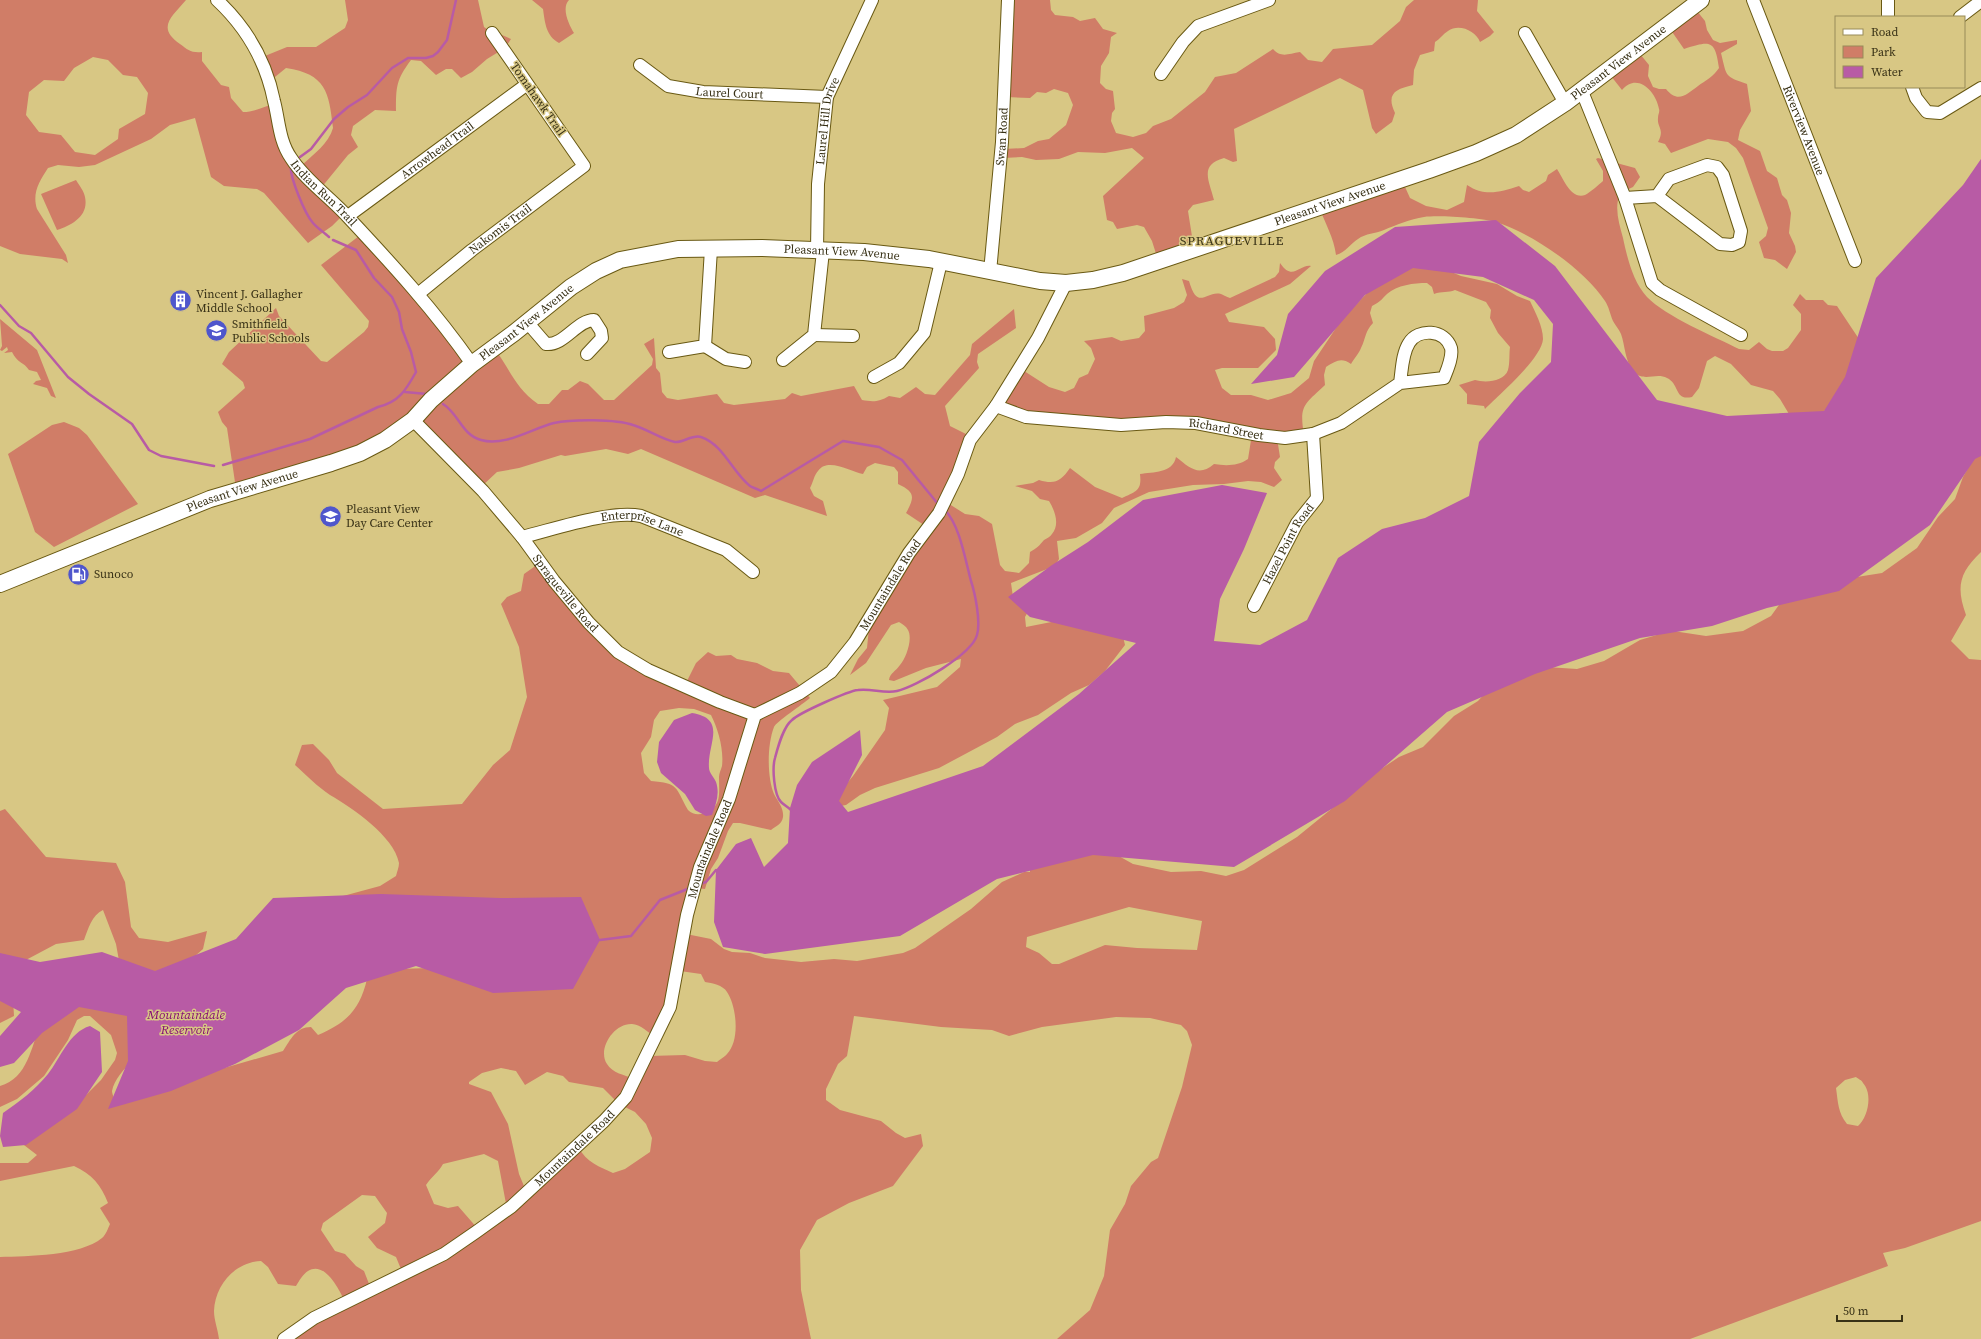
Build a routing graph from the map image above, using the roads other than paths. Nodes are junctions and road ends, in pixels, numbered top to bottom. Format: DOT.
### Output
graph roads {
  1 [pos="217,0"];
  2 [pos="872,0"];
  3 [pos="1008,0"];
  4 [pos="1269,0"];
  5 [pos="1701,0"];
  6 [pos="1753,0"];
  7 [pos="1888,0"];
  8 [pos="1981,1"];
  9 [pos="1888,16"];
  10 [pos="1961,16"];
  11 [pos="492,33"];
  12 [pos="1525,33"];
  13 [pos="640,65"];
  14 [pos="1161,74"];
  15 [pos="526,85"];
  16 [pos="1912,88"];
  17 [pos="1981,88"];
  18 [pos="1581,89"];
  19 [pos="827,97"];
  20 [pos="1565,102"];
  21 [pos="584,166"];
  22 [pos="1657,196"];
  23 [pos="1625,198"];
  24 [pos="348,216"];
  25 [pos="711,249"];
  26 [pos="820,250"];
  27 [pos="1855,261"];
  28 [pos="941,262"];
  29 [pos="990,272"];
  30 [pos="1066,283"];
  31 [pos="418,294"];
  32 [pos="527,322"];
  33 [pos="814,335"];
  34 [pos="1740,335"];
  35 [pos="853,336"];
  36 [pos="705,346"];
  37 [pos="669,352"];
  38 [pos="587,354"];
  39 [pos="783,360"];
  40 [pos="745,362"];
  41 [pos="472,364"];
  42 [pos="874,377"];
  43 [pos="1400,383"];
  44 [pos="996,406"];
  45 [pos="413,420"];
  46 [pos="1313,434"];
  47 [pos="522,537"];
  48 [pos="754,572"];
  49 [pos="0,584"];
  50 [pos="1254,606"];
  51 [pos="755,714"];
  52 [pos="284,1339"];
  1 -- 24 [label="street, Indian Run Trail"];
  2 -- 19 [label="street, Laurel Hill Drive"];
  3 -- 29 [label="street, Swan Road"];
  4 -- 14 [label="street"];
  5 -- 18 [label="main road, Pleasant View Avenue"];
  6 -- 27 [label="street, Riverview Avenue"];
  7 -- 9 [label="street"];
  8 -- 10 [label="street"];
  11 -- 15 [label="street, Tomahawk Trail"];
  12 -- 20 [label="street"];
  13 -- 19 [label="street, Laurel Court"];
  15 -- 21 [label="street, Tomahawk Trail"];
  15 -- 24 [label="street, Arrowhead Trail"];
  16 -- 17 [label="street"];
  18 -- 20 [label="main road, Pleasant View Avenue"];
  18 -- 23 [label="street"];
  19 -- 26 [label="street, Laurel Hill Drive"];
  20 -- 30 [label="main road, Pleasant View Avenue"];
  21 -- 31 [label="street, Nakomis Trail"];
  22 -- 22 [label="street"];
  22 -- 23 [label="street"];
  23 -- 34 [label="street"];
  24 -- 31 [label="street, Indian Run Trail"];
  25 -- 26 [label="main road, Pleasant View Avenue"];
  25 -- 32 [label="main road, Pleasant View Avenue"];
  25 -- 36 [label="street"];
  26 -- 28 [label="main road, Pleasant View Avenue"];
  26 -- 33 [label="street, Laurel Hill Drive"];
  28 -- 29 [label="main road, Pleasant View Avenue"];
  28 -- 42 [label="street"];
  29 -- 30 [label="main road, Pleasant View Avenue"];
  30 -- 44 [label="street, Mountaindale Road"];
  31 -- 41 [label="street, Indian Run Trail"];
  32 -- 38 [label="street"];
  32 -- 41 [label="main road, Pleasant View Avenue"];
  33 -- 35 [label="street"];
  33 -- 39 [label="street"];
  36 -- 37 [label="street"];
  36 -- 40 [label="street"];
  41 -- 45 [label="main road, Pleasant View Avenue"];
  43 -- 43 [label="street, Richard Street"];
  43 -- 46 [label="street, Richard Street"];
  44 -- 46 [label="street, Richard Street"];
  44 -- 51 [label="street, Mountaindale Road"];
  45 -- 47 [label="street, Spragueville Road"];
  45 -- 49 [label="main road, Pleasant View Avenue"];
  46 -- 50 [label="street, Hazel Point Road"];
  47 -- 48 [label="street, Enterprise Lane"];
  47 -- 51 [label="street, Spragueville Road"];
  51 -- 52 [label="street, Mountaindale Road"];
}
